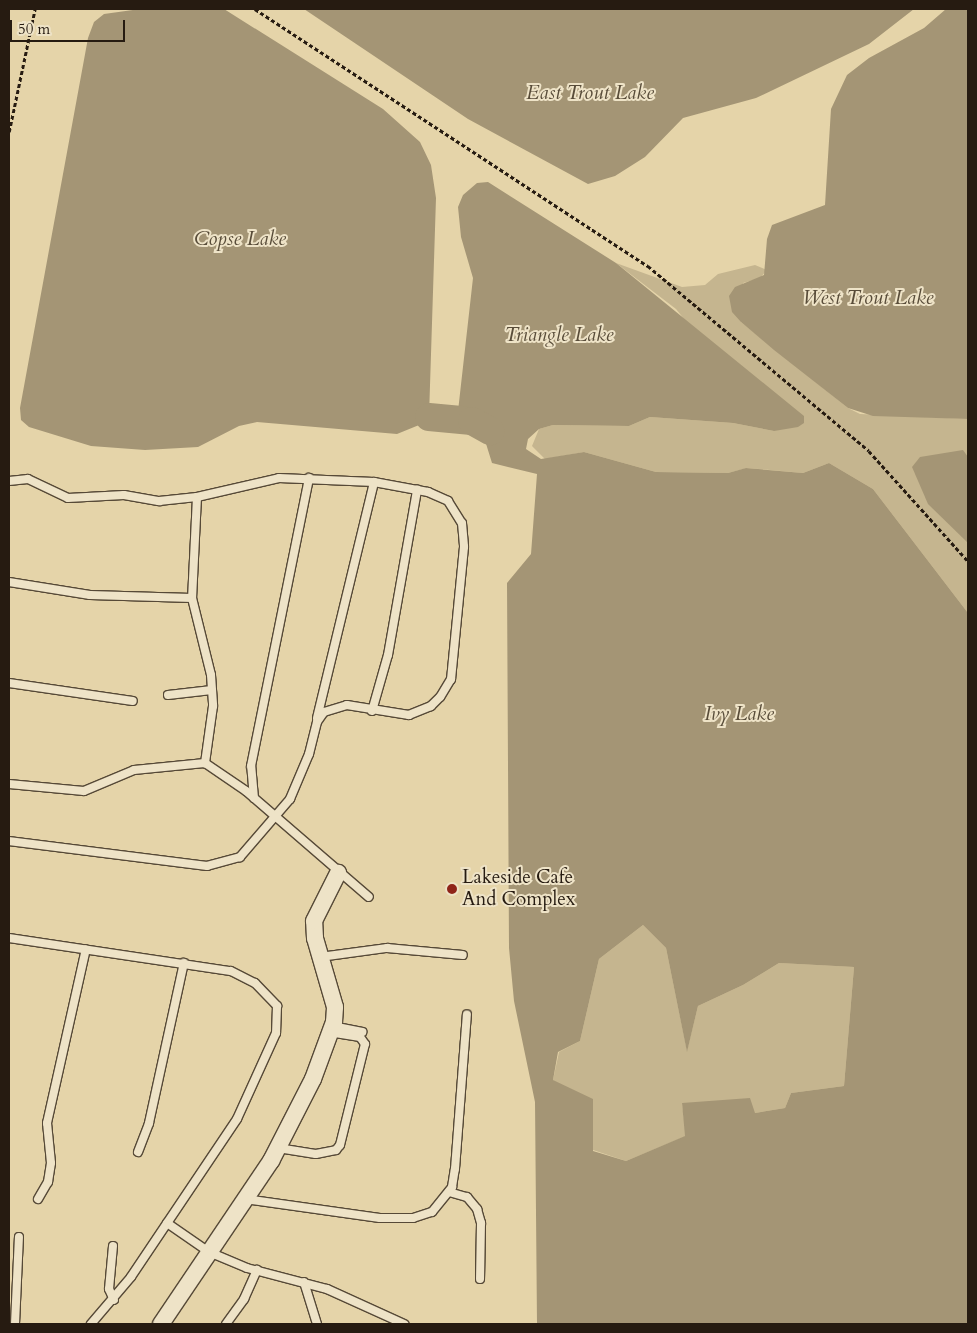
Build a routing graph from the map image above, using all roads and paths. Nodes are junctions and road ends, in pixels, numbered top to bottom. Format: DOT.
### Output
graph roads {
  1 [pos="35,9"];
  2 [pos="255,9"];
  3 [pos="9,132"];
  4 [pos="309,478"];
  5 [pos="9,481"];
  6 [pos="374,482"];
  7 [pos="417,490"];
  8 [pos="197,497"];
  9 [pos="968,561"];
  10 [pos="9,582"];
  11 [pos="192,598"];
  12 [pos="9,683"];
  13 [pos="212,690"];
  14 [pos="168,695"];
  15 [pos="132,701"];
  16 [pos="372,711"];
  17 [pos="317,722"];
  18 [pos="205,763"];
  19 [pos="9,784"];
  20 [pos="254,798"];
  21 [pos="275,817"];
  22 [pos="9,841"];
  23 [pos="338,874"];
  24 [pos="369,897"];
  25 [pos="9,938"];
  26 [pos="86,949"];
  27 [pos="462,955"];
  28 [pos="320,957"];
  29 [pos="184,963"];
  30 [pos="467,1014"];
  31 [pos="331,1029"];
  32 [pos="362,1032"];
  33 [pos="278,1148"];
  34 [pos="138,1152"];
  35 [pos="449,1192"];
  36 [pos="38,1199"];
  37 [pos="245,1199"];
  38 [pos="167,1223"];
  39 [pos="19,1237"];
  40 [pos="113,1246"];
  41 [pos="209,1252"];
  42 [pos="257,1270"];
  43 [pos="480,1279"];
  44 [pos="304,1282"];
  45 [pos="114,1300"];
  46 [pos="16,1324"];
  47 [pos="91,1324"];
  48 [pos="161,1324"];
  49 [pos="226,1324"];
  50 [pos="317,1324"];
  51 [pos="404,1324"];
  1 -- 3 [label="path"];
  2 -- 9 [label="path"];
  4 -- 6 [label="lane"];
  4 -- 8 [label="lane"];
  4 -- 20 [label="lane"];
  5 -- 8 [label="lane"];
  6 -- 7 [label="lane"];
  6 -- 17 [label="lane"];
  7 -- 16 [label="lane"];
  7 -- 16 [label="lane"];
  8 -- 11 [label="lane"];
  10 -- 11 [label="lane"];
  11 -- 13 [label="lane"];
  12 -- 15 [label="lane"];
  13 -- 14 [label="lane"];
  13 -- 18 [label="lane"];
  16 -- 17 [label="lane"];
  17 -- 21 [label="lane"];
  18 -- 19 [label="lane"];
  18 -- 20 [label="lane"];
  20 -- 21 [label="lane"];
  21 -- 22 [label="lane"];
  21 -- 23 [label="lane"];
  23 -- 24 [label="lane"];
  23 -- 28 [label="street"];
  25 -- 26 [label="lane"];
  26 -- 29 [label="lane"];
  26 -- 36 [label="lane"];
  27 -- 28 [label="lane"];
  28 -- 31 [label="street"];
  29 -- 34 [label="lane"];
  29 -- 38 [label="lane"];
  30 -- 35 [label="lane"];
  31 -- 32 [label="lane"];
  31 -- 33 [label="street"];
  31 -- 33 [label="lane"];
  33 -- 37 [label="street"];
  35 -- 37 [label="lane"];
  35 -- 43 [label="lane"];
  37 -- 41 [label="street"];
  38 -- 41 [label="lane"];
  38 -- 45 [label="lane"];
  39 -- 46 [label="lane"];
  40 -- 45 [label="lane"];
  41 -- 42 [label="lane"];
  41 -- 48 [label="street"];
  42 -- 44 [label="lane"];
  42 -- 49 [label="lane"];
  44 -- 50 [label="lane"];
  44 -- 51 [label="lane"];
  45 -- 47 [label="lane"];
}
